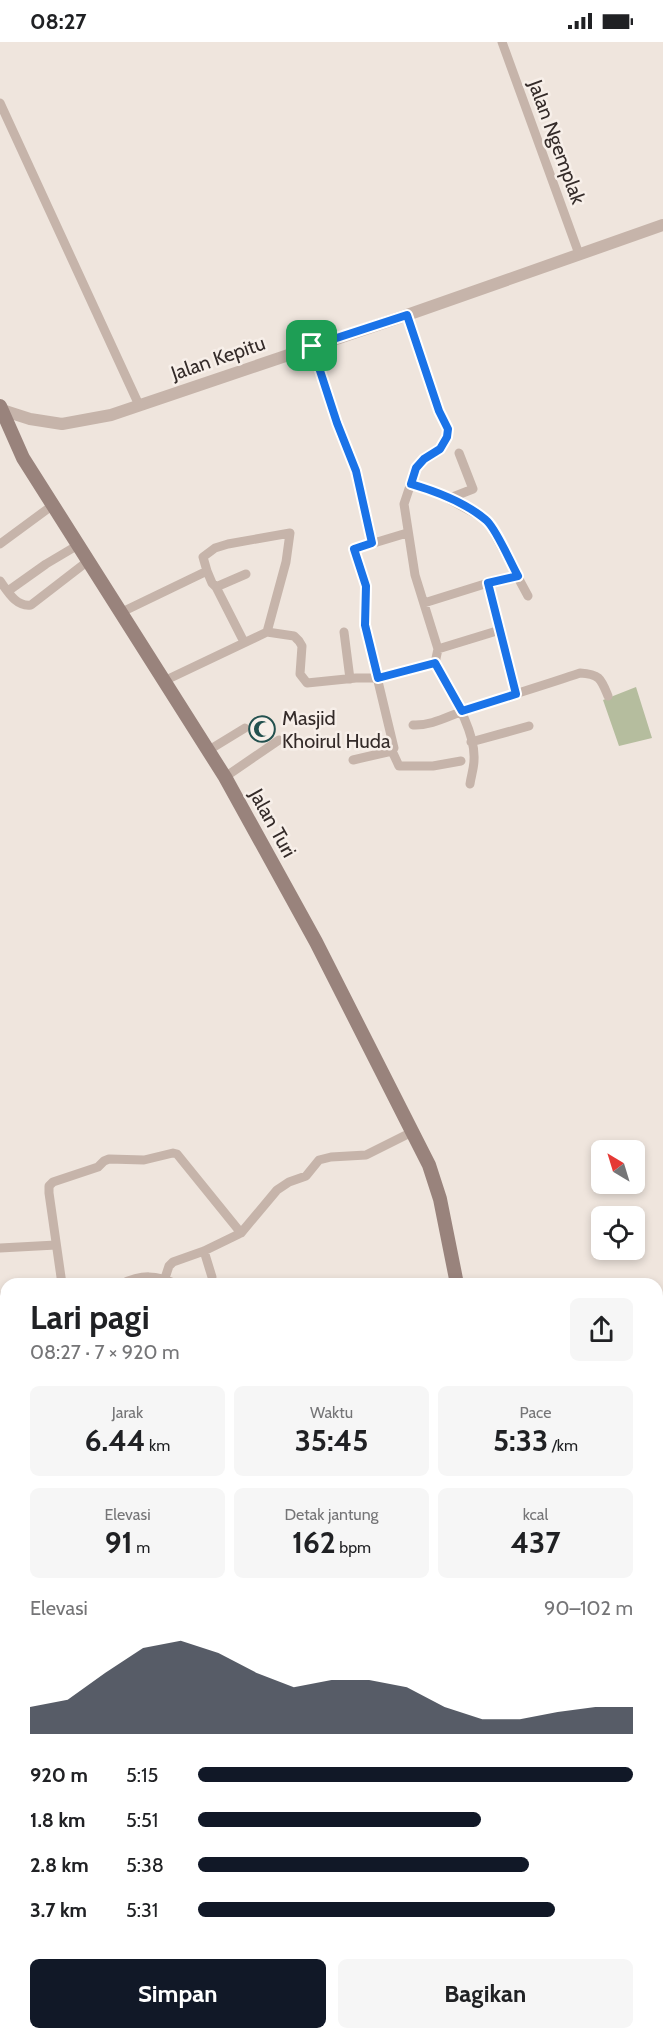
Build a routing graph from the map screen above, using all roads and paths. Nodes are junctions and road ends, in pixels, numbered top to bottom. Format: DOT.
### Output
graph roads {
  1 [pos="502,42"];
  2 [pos="0,103"];
  3 [pos="663,225"];
  4 [pos="579,254"];
  5 [pos="407,315"];
  6 [pos="312,346"];
  7 [pos="139,405"];
  8 [pos="1,408"];
  9 [pos="30,419"];
  10 [pos="11,432"];
  11 [pos="459,453"];
  12 [pos="411,484"];
  13 [pos="450,498"];
  14 [pos="52,505"];
  15 [pos="407,533"];
  16 [pos="372,543"];
  17 [pos="0,544"];
  18 [pos="78,545"];
  19 [pos="88,561"];
  20 [pos="207,571"];
  21 [pos="246,574"];
  22 [pos="518,576"];
  23 [pos="0,581"];
  24 [pos="488,583"];
  25 [pos="216,587"];
  26 [pos="8,591"];
  27 [pos="528,596"];
  28 [pos="424,603"];
  29 [pos="122,612"];
  30 [pos="500,630"];
  31 [pos="267,632"];
  32 [pos="344,632"];
  33 [pos="243,642"];
  34 [pos="438,649"];
  35 [pos="435,663"];
  36 [pos="378,678"];
  37 [pos="350,679"];
  38 [pos="164,681"];
  39 [pos="516,694"];
  40 [pos="608,696"];
  41 [pos="462,711"];
  42 [pos="413,725"];
  43 [pos="529,726"];
  44 [pos="245,728"];
  45 [pos="279,740"];
  46 [pos="471,742"];
  47 [pos="209,750"];
  48 [pos="392,751"];
  49 [pos="353,760"];
  50 [pos="461,761"];
  51 [pos="225,777"];
  52 [pos="470,784"];
  53 [pos="412,1132"];
  54 [pos="241,1233"];
  55 [pos="56,1245"];
  56 [pos="0,1248"];
  57 [pos="204,1251"];
  58 [pos="212,1277"];
  59 [pos="61,1278"];
  60 [pos="144,1278"];
  61 [pos="165,1278"];
  62 [pos="456,1278"];
  1 -- 4 [label="street, Jalan Ngemplak"];
  2 -- 7 [label="street"];
  3 -- 4 [label="street, Jalan Kepitu"];
  4 -- 5 [label="street, Jalan Kepitu"];
  5 -- 6 [label="street, Jalan Kepitu"];
  5 -- 12 [label="street"];
  6 -- 7 [label="street, Jalan Kepitu"];
  6 -- 16 [label="street"];
  7 -- 9 [label="street, Jalan Kepitu"];
  8 -- 9 [label="street, Jalan Kepitu"];
  8 -- 10 [label="main road, Jalan Turi"];
  9 -- 10 [label="street"];
  10 -- 14 [label="main road, Jalan Turi"];
  11 -- 13 [label="street"];
  12 -- 13 [label="street"];
  12 -- 15 [label="street"];
  13 -- 22 [label="street"];
  14 -- 17 [label="street"];
  14 -- 18 [label="main road, Jalan Turi"];
  15 -- 16 [label="street"];
  15 -- 28 [label="street"];
  16 -- 36 [label="street"];
  18 -- 19 [label="main road, Jalan Turi"];
  18 -- 26 [label="street"];
  19 -- 26 [label="street"];
  19 -- 29 [label="main road, Jalan Turi"];
  20 -- 25 [label="street"];
  20 -- 29 [label="street"];
  20 -- 31 [label="street"];
  21 -- 25 [label="street"];
  22 -- 24 [label="street"];
  22 -- 27 [label="street"];
  23 -- 26 [label="street"];
  24 -- 28 [label="street"];
  24 -- 30 [label="street"];
  25 -- 33 [label="street"];
  28 -- 34 [label="street"];
  29 -- 38 [label="main road, Jalan Turi"];
  30 -- 34 [label="street"];
  30 -- 39 [label="street"];
  31 -- 33 [label="street"];
  31 -- 37 [label="street"];
  32 -- 37 [label="street"];
  33 -- 38 [label="street"];
  34 -- 35 [label="street"];
  35 -- 36 [label="street"];
  35 -- 41 [label="street"];
  36 -- 37 [label="street"];
  36 -- 48 [label="street"];
  38 -- 47 [label="main road, Jalan Turi"];
  39 -- 40 [label="street"];
  39 -- 41 [label="street"];
  41 -- 42 [label="street"];
  41 -- 46 [label="street"];
  43 -- 46 [label="street"];
  44 -- 47 [label="street"];
  45 -- 51 [label="street"];
  46 -- 52 [label="street"];
  47 -- 51 [label="main road, Jalan Turi"];
  48 -- 49 [label="street"];
  48 -- 50 [label="street"];
  51 -- 53 [label="main road, Jalan Turi"];
  53 -- 54 [label="street"];
  53 -- 62 [label="main road, Jalan Turi"];
  54 -- 55 [label="street"];
  54 -- 57 [label="street"];
  55 -- 56 [label="street"];
  55 -- 59 [label="street"];
  57 -- 58 [label="street"];
  57 -- 61 [label="street"];
  60 -- 61 [label="street"];
}
